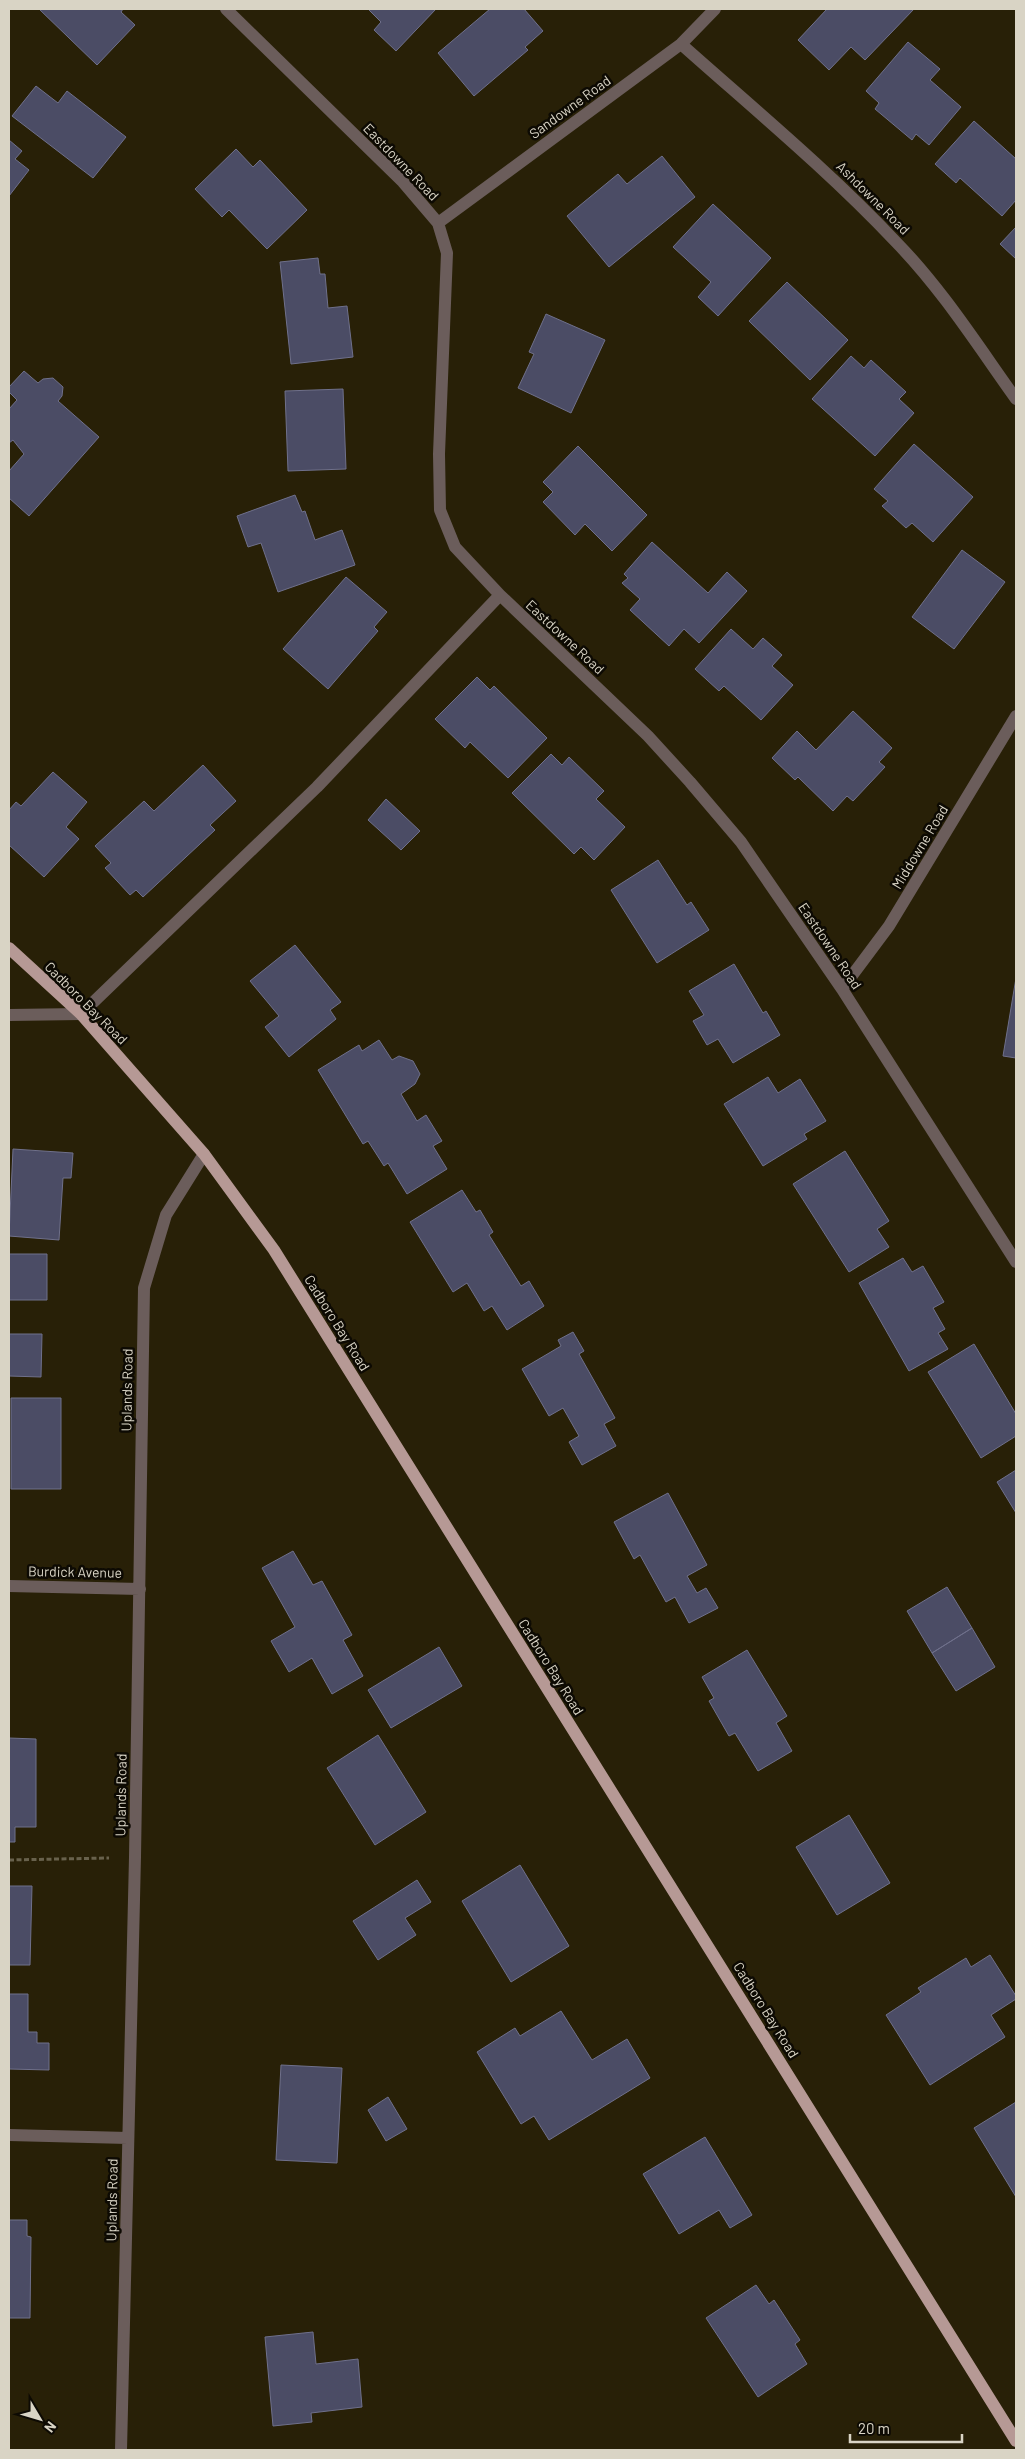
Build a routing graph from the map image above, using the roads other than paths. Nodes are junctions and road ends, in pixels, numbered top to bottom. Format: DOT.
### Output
graph roads {
  1 [pos="226,9"];
  2 [pos="715,9"];
  3 [pos="681,44"];
  4 [pos="438,223"];
  5 [pos="1016,399"];
  6 [pos="500,595"];
  7 [pos="1016,716"];
  8 [pos="9,948"];
  9 [pos="842,989"];
  10 [pos="80,1014"];
  11 [pos="9,1015"];
  12 [pos="204,1154"];
  13 [pos="1016,1262"];
  14 [pos="9,1586"];
  15 [pos="140,1588"];
  16 [pos="9,2135"];
  17 [pos="128,2138"];
  18 [pos="1014,2436"];
  19 [pos="121,2450"];
  1 -- 4 [label="street, Eastdowne Road"];
  2 -- 3 [label="street, Sandowne Road"];
  3 -- 4 [label="street, Sandowne Road"];
  3 -- 5 [label="street, Ashdowne Road"];
  4 -- 6 [label="street, Eastdowne Road"];
  6 -- 9 [label="street, Eastdowne Road"];
  6 -- 10 [label="street"];
  7 -- 9 [label="street, Middowne Road"];
  8 -- 10 [label="main road, Cadboro Bay Road"];
  9 -- 13 [label="street, Eastdowne Road"];
  10 -- 11 [label="street"];
  10 -- 12 [label="main road, Cadboro Bay Road"];
  12 -- 15 [label="street, Uplands Road"];
  12 -- 18 [label="main road, Cadboro Bay Road"];
  14 -- 15 [label="street, Burdick Avenue"];
  15 -- 17 [label="street, Uplands Road"];
  16 -- 17 [label="street"];
  17 -- 19 [label="street, Uplands Road"];
}
